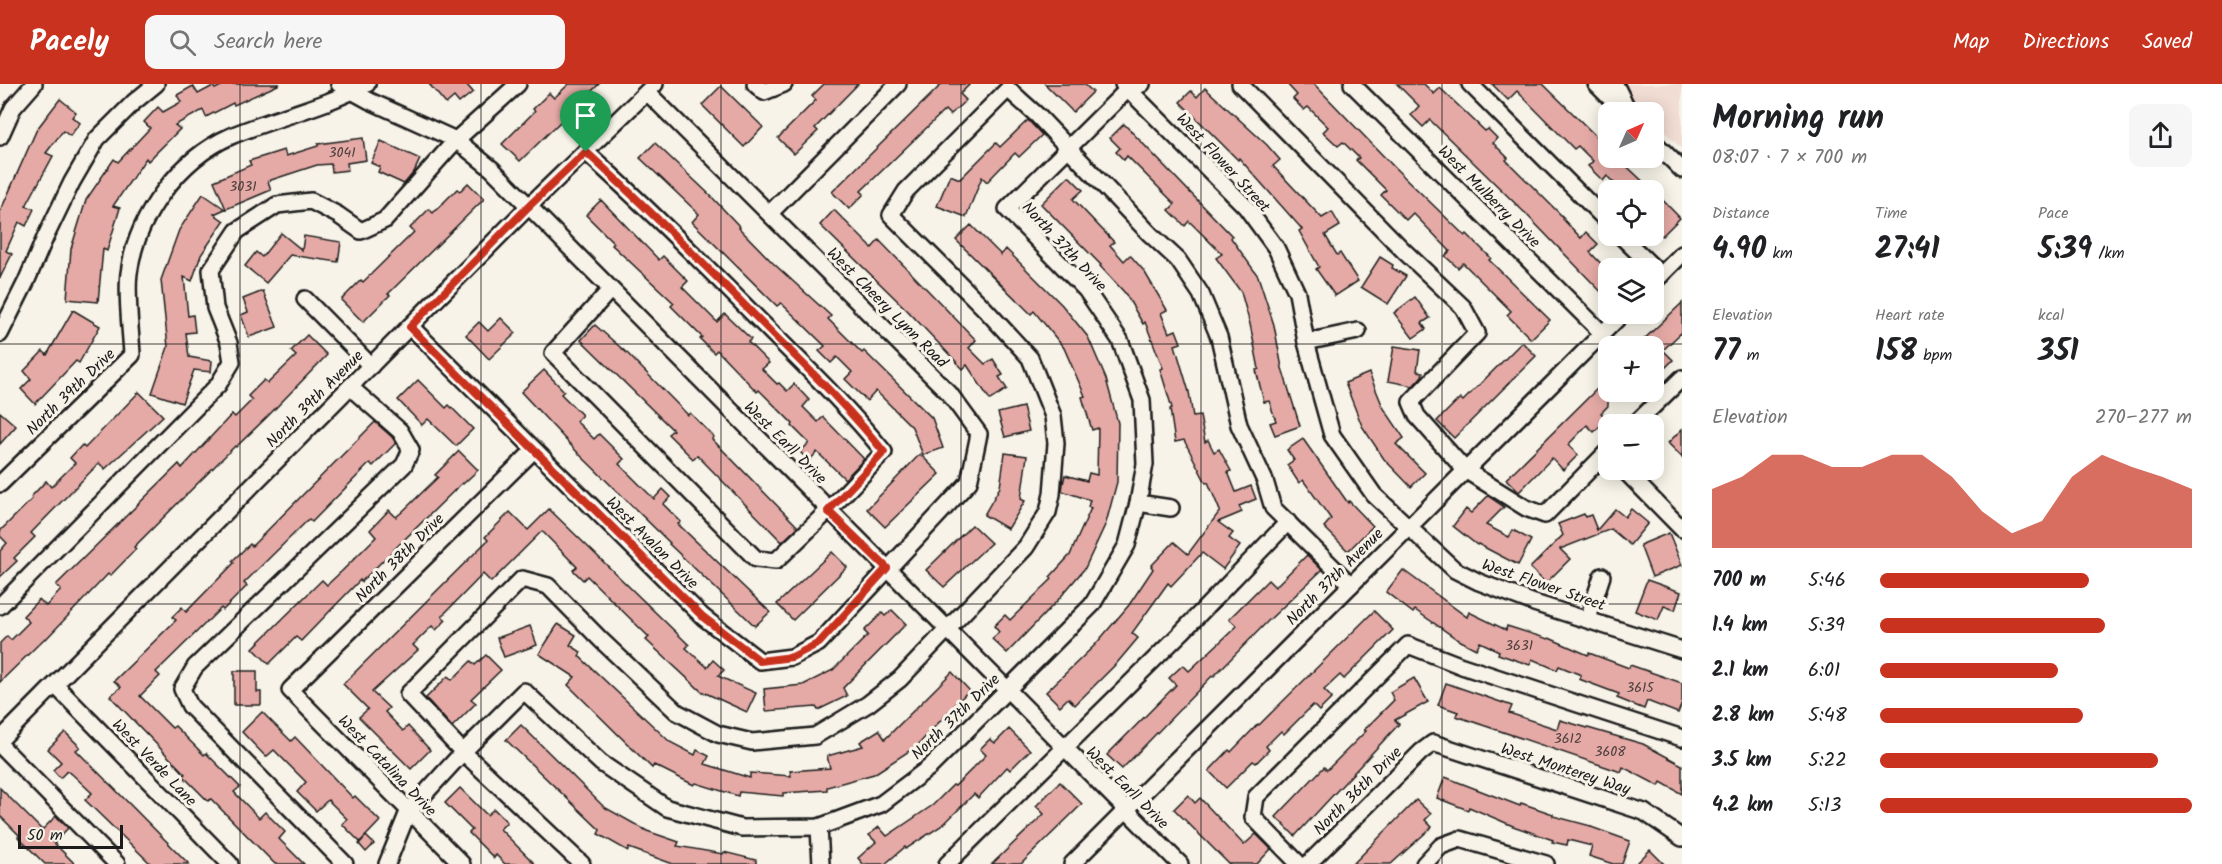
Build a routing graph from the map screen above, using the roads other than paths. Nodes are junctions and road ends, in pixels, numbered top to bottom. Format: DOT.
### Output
graph roads {
  1 [pos="34,84"];
  2 [pos="156,84"];
  3 [pos="339,84"];
  4 [pos="518,84"];
  5 [pos="755,84"];
  6 [pos="784,84"];
  7 [pos="898,84"];
  8 [pos="1240,84"];
  9 [pos="1352,84"];
  10 [pos="1470,84"];
  11 [pos="1596,84"];
  12 [pos="1615,84"];
  13 [pos="1131,86"];
  14 [pos="360,88"];
  15 [pos="651,88"];
  16 [pos="1614,102"];
  17 [pos="1624,102"];
  18 [pos="0,136"];
  19 [pos="456,140"];
  20 [pos="1067,147"];
  21 [pos="586,152"];
  22 [pos="1664,152"];
  23 [pos="1682,170"];
  24 [pos="528,207"];
  25 [pos="1598,212"];
  26 [pos="770,213"];
  27 [pos="1629,246"];
  28 [pos="1682,254"];
  29 [pos="1639,258"];
  30 [pos="1664,272"];
  31 [pos="610,290"];
  32 [pos="305,299"];
  33 [pos="1611,324"];
  34 [pos="410,327"];
  35 [pos="1358,331"];
  36 [pos="1602,333"];
  37 [pos="0,334"];
  38 [pos="1306,342"];
  39 [pos="371,366"];
  40 [pos="1682,378"];
  41 [pos="350,387"];
  42 [pos="1645,414"];
  43 [pos="534,450"];
  44 [pos="1598,462"];
  45 [pos="1465,470"];
  46 [pos="1,480"];
  47 [pos="1634,480"];
  48 [pos="1138,503"];
  49 [pos="1172,508"];
  50 [pos="828,511"];
  51 [pos="1288,522"];
  52 [pos="1408,527"];
  53 [pos="1682,529"];
  54 [pos="887,568"];
  55 [pos="1602,576"];
  56 [pos="1351,585"];
  57 [pos="0,606"];
  58 [pos="1588,619"];
  59 [pos="947,630"];
  60 [pos="1682,650"];
  61 [pos="55,685"];
  62 [pos="290,690"];
  63 [pos="1007,690"];
  64 [pos="1682,738"];
  65 [pos="0,742"];
  66 [pos="1433,743"];
  67 [pos="1065,748"];
  68 [pos="463,752"];
  69 [pos="1126,810"];
  70 [pos="408,812"];
  71 [pos="819,827"];
  72 [pos="1682,838"];
  73 [pos="117,864"];
  74 [pos="230,864"];
  75 [pos="345,864"];
  76 [pos="387,864"];
  77 [pos="462,864"];
  78 [pos="582,864"];
  79 [pos="821,864"];
  80 [pos="947,864"];
  81 [pos="1072,864"];
  82 [pos="1180,864"];
  83 [pos="1299,864"];
  84 [pos="1308,864"];
  85 [pos="1424,864"];
  86 [pos="1546,864"];
  1 -- 18 [label="street"];
  2 -- 37 [label="street"];
  3 -- 14 [label="street, West Earll Drive"];
  4 -- 19 [label="street"];
  5 -- 6 [label="street"];
  7 -- 26 [label="street"];
  8 -- 45 [label="street"];
  9 -- 36 [label="street, West Mulberry Drive"];
  10 -- 25 [label="street"];
  11 -- 16 [label="street"];
  12 -- 17 [label="street"];
  13 -- 20 [label="street, North 37th Drive"];
  13 -- 38 [label="street, West Flower Street"];
  14 -- 19 [label="street, West Earll Drive"];
  14 -- 46 [label="street, North 39th Drive"];
  15 -- 21 [label="street, North 39th Avenue"];
  15 -- 26 [label="street, West Cheery Lynn Road"];
  19 -- 24 [label="street, West Earll Drive"];
  19 -- 57 [label="street"];
  20 -- 48 [label="street, North 37th Drive"];
  20 -- 51 [label="street"];
  20 -- 59 [label="street"];
  21 -- 24 [label="street, North 39th Avenue"];
  21 -- 50 [label="street"];
  22 -- 23 [label="street"];
  24 -- 31 [label="street, West Earll Drive"];
  24 -- 34 [label="street, North 39th Avenue"];
  26 -- 54 [label="street, West Cheery Lynn Road"];
  27 -- 29 [label="street"];
  28 -- 30 [label="street"];
  31 -- 50 [label="street, West Earll Drive"];
  31 -- 50 [label="street"];
  32 -- 39 [label="street"];
  33 -- 36 [label="street, North 37th Avenue"];
  34 -- 39 [label="street, North 39th Avenue"];
  34 -- 43 [label="street, West Avalon Drive"];
  35 -- 38 [label="street"];
  36 -- 45 [label="street, North 37th Avenue"];
  38 -- 52 [label="street, West Flower Street"];
  39 -- 41 [label="street, North 39th Avenue"];
  40 -- 42 [label="street"];
  41 -- 61 [label="street, North 39th Avenue"];
  41 -- 75 [label="street"];
  43 -- 54 [label="street, West Avalon Drive"];
  43 -- 62 [label="street, North 38th Drive"];
  44 -- 45 [label="street"];
  45 -- 52 [label="street, North 37th Avenue"];
  47 -- 53 [label="street"];
  48 -- 49 [label="street"];
  48 -- 63 [label="street, North 37th Drive"];
  50 -- 54 [label="street, West Earll Drive"];
  51 -- 56 [label="street"];
  51 -- 67 [label="street"];
  52 -- 56 [label="street, North 37th Avenue"];
  52 -- 58 [label="street, West Flower Street"];
  54 -- 59 [label="street, West Earll Drive"];
  55 -- 58 [label="street"];
  56 -- 69 [label="street, North 37th Avenue"];
  58 -- 60 [label="street, West Flower Street"];
  59 -- 63 [label="street, West Earll Drive"];
  59 -- 68 [label="street"];
  61 -- 65 [label="street, North 39th Avenue"];
  61 -- 74 [label="street, West Verde Lane"];
  62 -- 70 [label="street, West Catalina Drive"];
  63 -- 67 [label="street, West Earll Drive"];
  63 -- 71 [label="street, North 37th Drive"];
  64 -- 83 [label="street"];
  65 -- 73 [label="street"];
  66 -- 72 [label="street, West Monterey Way"];
  66 -- 84 [label="street, North 36th Drive"];
  67 -- 69 [label="street, West Earll Drive"];
  67 -- 80 [label="street"];
  68 -- 70 [label="street"];
  68 -- 71 [label="street, North 37th Drive"];
  68 -- 78 [label="street"];
  69 -- 81 [label="street, North 37th Avenue"];
  69 -- 82 [label="street, West Earll Drive"];
  70 -- 76 [label="street"];
  70 -- 77 [label="street, West Catalina Drive"];
  71 -- 79 [label="street"];
  85 -- 86 [label="street"];
}
